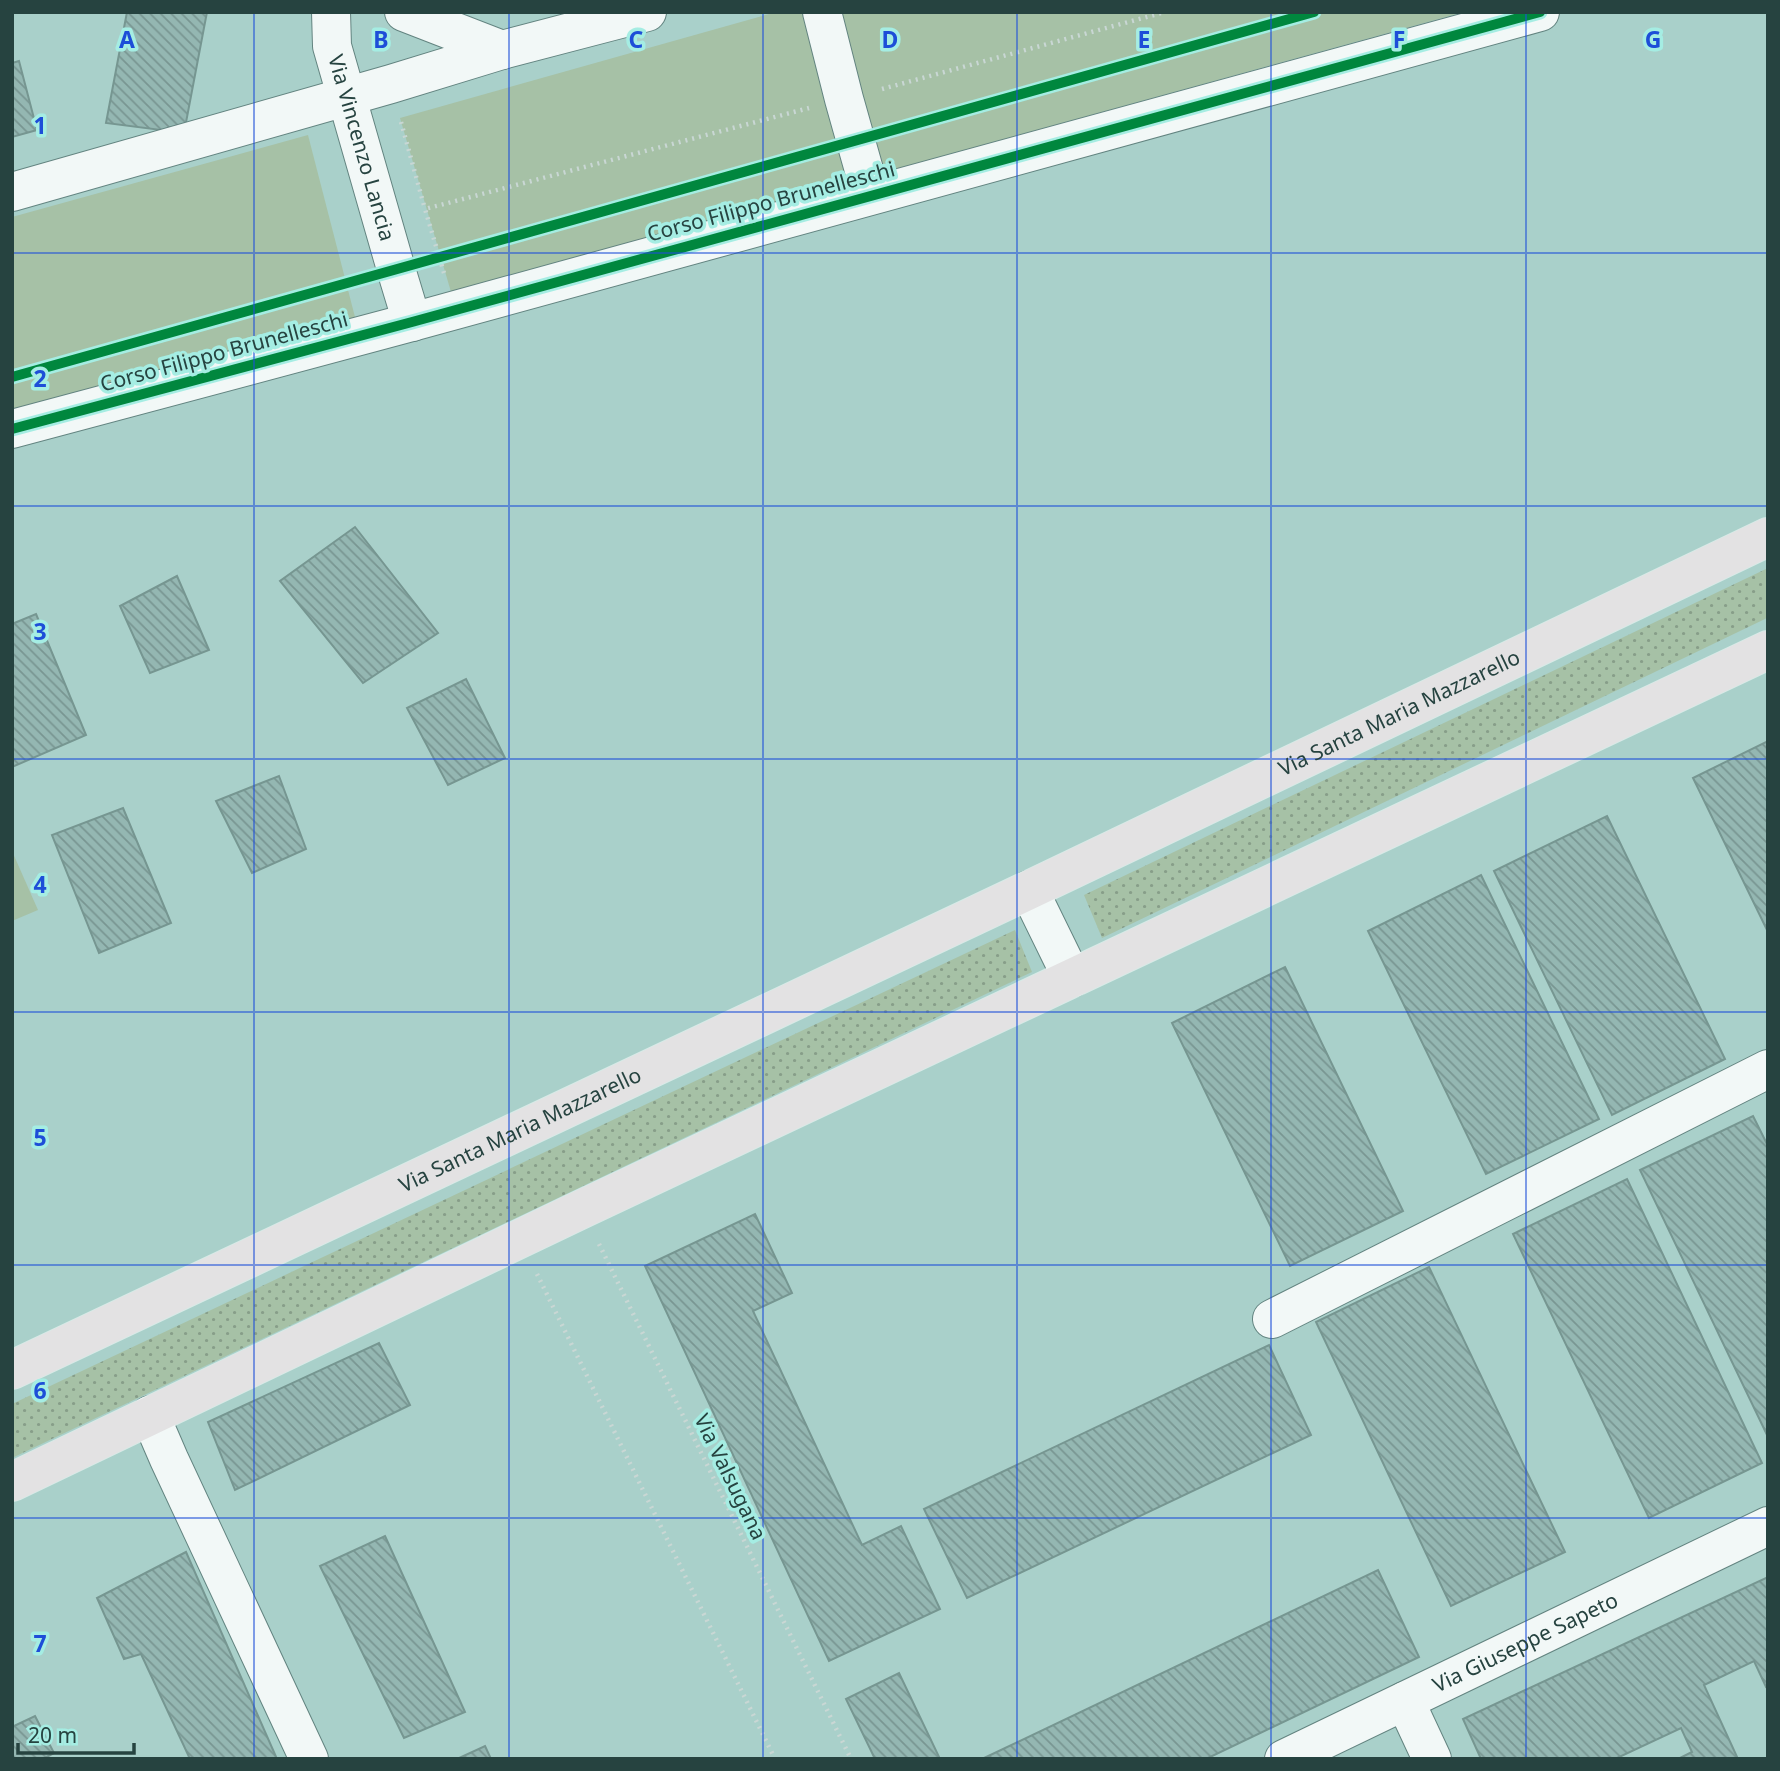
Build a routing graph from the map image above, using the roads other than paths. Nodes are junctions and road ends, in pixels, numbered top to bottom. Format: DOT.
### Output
graph roads {
  1 [pos="331,12"];
  2 [pos="404,12"];
  3 [pos="648,12"];
  4 [pos="822,12"];
  5 [pos="1540,12"];
  6 [pos="502,50"];
  7 [pos="346,96"];
  8 [pos="12,192"];
  9 [pos="871,195"];
  10 [pos="412,321"];
  11 [pos="12,429"];
  12 [pos="1768,537"];
  13 [pos="1768,650"];
  14 [pos="1029,890"];
  15 [pos="1072,978"];
  16 [pos="1768,1069"];
  17 [pos="1272,1320"];
  18 [pos="12,1370"];
  19 [pos="150,1415"];
  20 [pos="12,1482"];
  21 [pos="1768,1526"];
  22 [pos="1405,1701"];
  23 [pos="309,1759"];
  24 [pos="1284,1759"];
  25 [pos="1432,1759"];
  1 -- 7 [label="street, Via Vincenzo Lancia"];
  2 -- 6 [label="street"];
  3 -- 6 [label="street"];
  4 -- 9 [label="street"];
  5 -- 9 [label="street, Corso Filippo Brunelleschi"];
  6 -- 7 [label="street"];
  7 -- 8 [label="street"];
  7 -- 10 [label="street, Via Vincenzo Lancia"];
  9 -- 10 [label="street, Corso Filippo Brunelleschi"];
  10 -- 11 [label="street, Corso Filippo Brunelleschi"];
  12 -- 14 [label="main road, Via Santa Maria Mazzarello"];
  13 -- 15 [label="main road"];
  14 -- 15 [label="street"];
  14 -- 18 [label="main road, Via Santa Maria Mazzarello"];
  15 -- 19 [label="main road"];
  16 -- 17 [label="street"];
  19 -- 20 [label="main road"];
  19 -- 23 [label="street"];
  21 -- 22 [label="street, Via Giuseppe Sapeto"];
  22 -- 24 [label="street, Via Giuseppe Sapeto"];
  22 -- 25 [label="street"];
}
